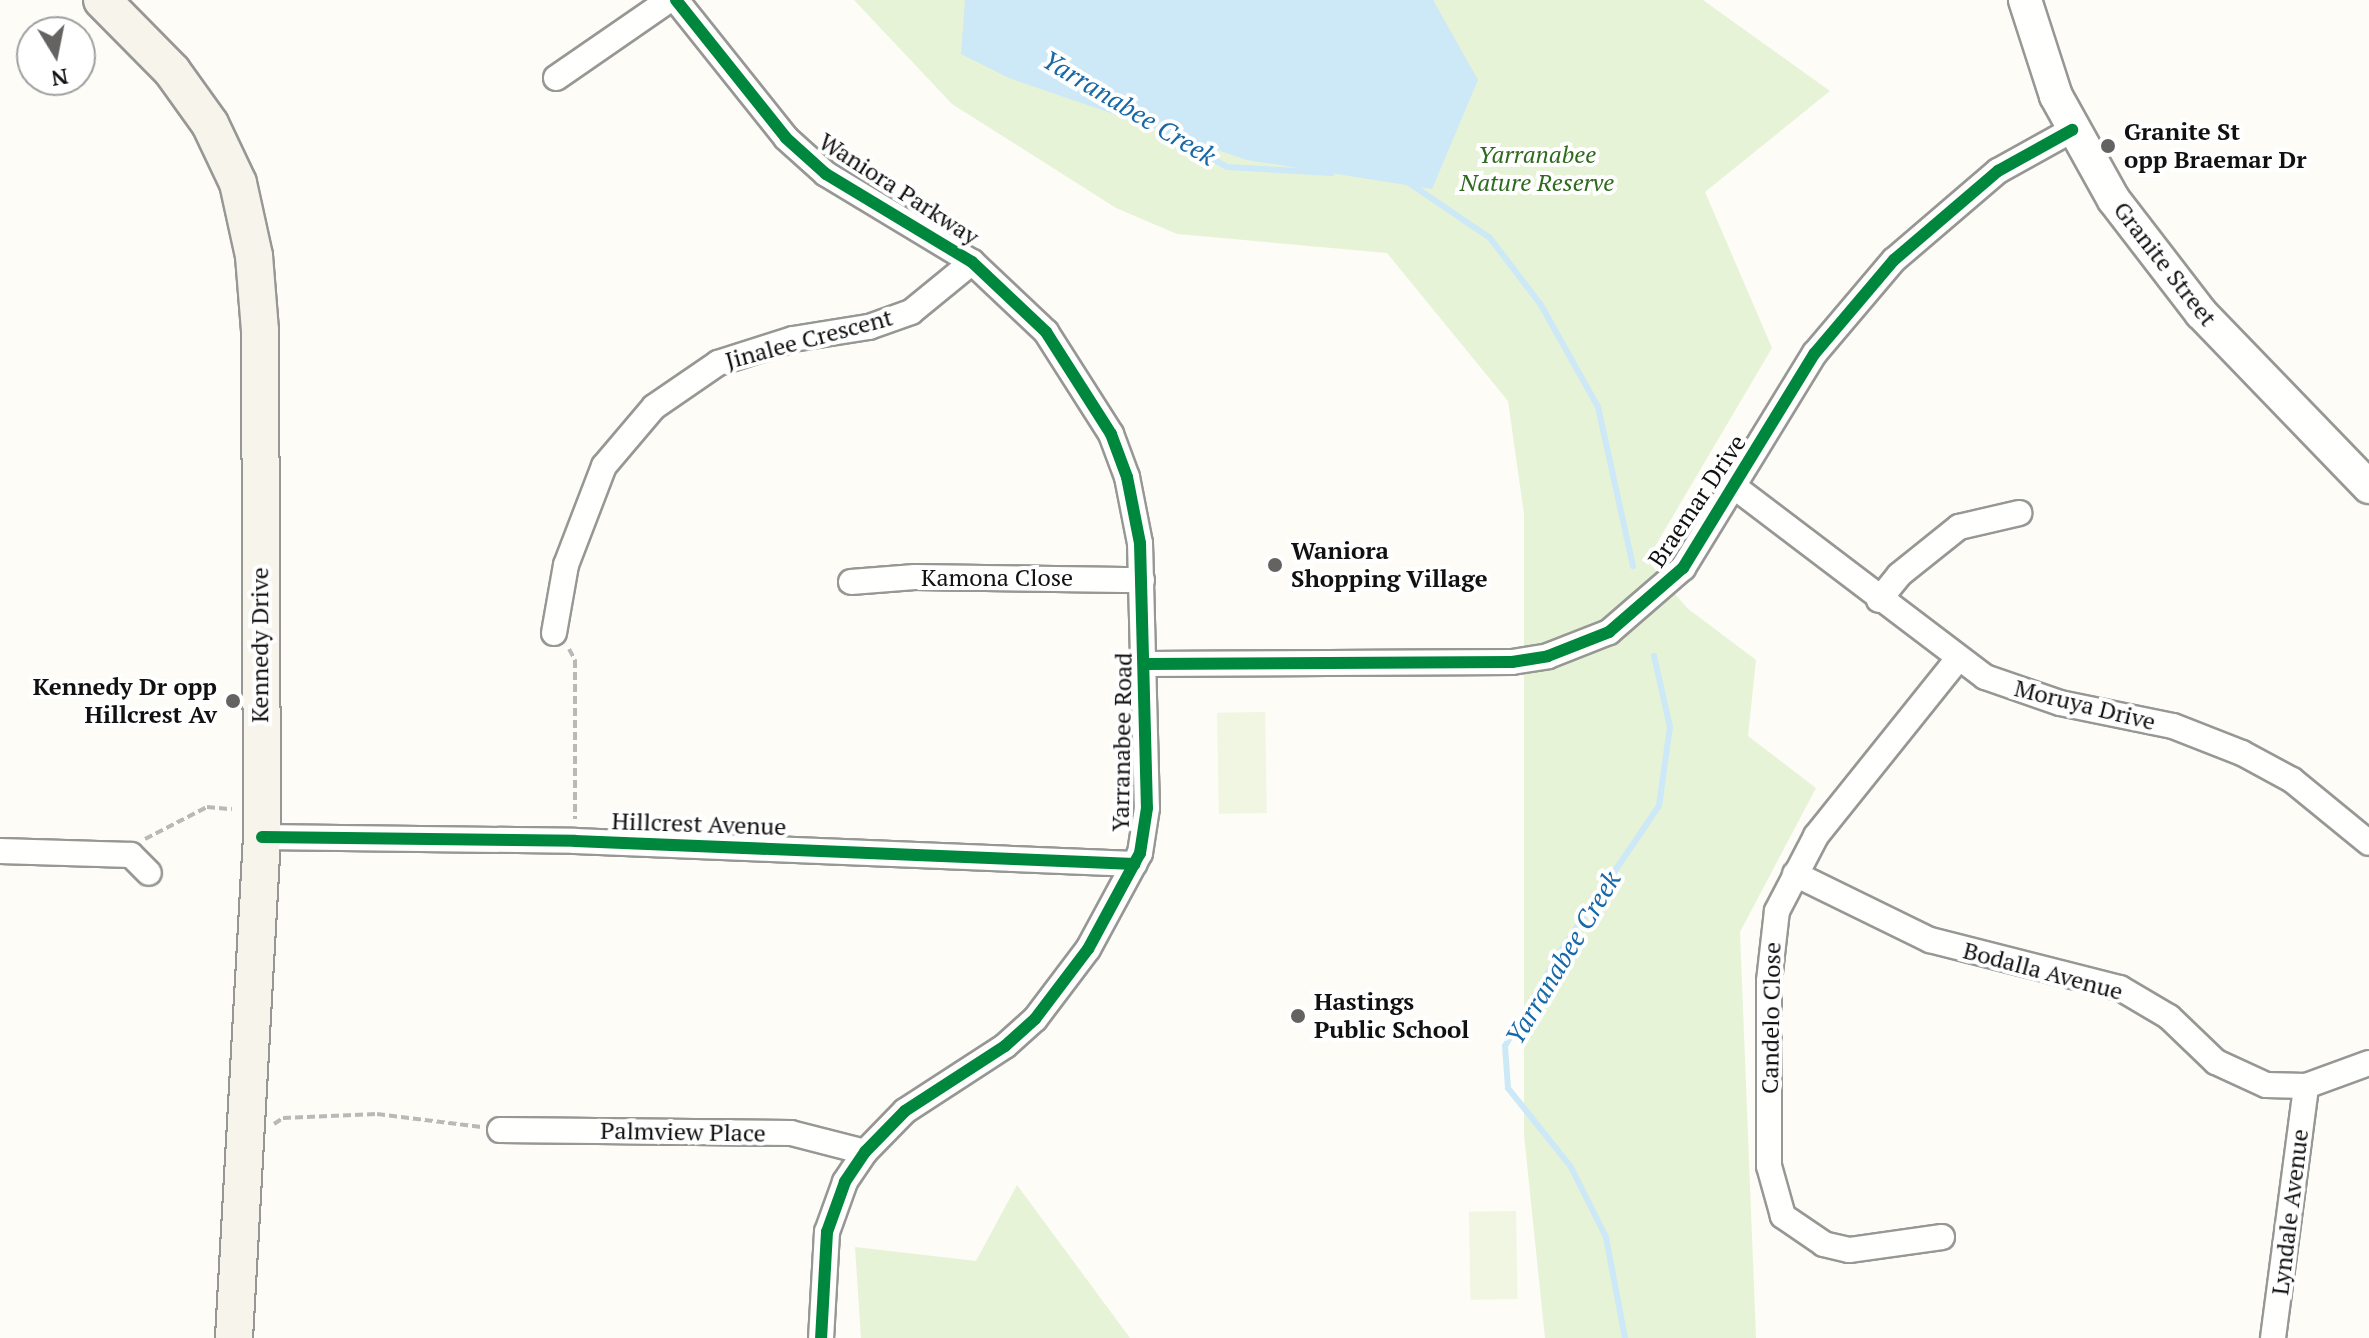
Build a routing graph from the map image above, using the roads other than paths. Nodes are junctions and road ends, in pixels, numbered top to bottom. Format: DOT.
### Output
graph roads {
  1 [pos="102,0"];
  2 [pos="669,0"];
  3 [pos="676,0"];
  4 [pos="2025,0"];
  5 [pos="556,78"];
  6 [pos="2072,130"];
  7 [pos="972,262"];
  8 [pos="1046,332"];
  9 [pos="2369,487"];
  10 [pos="1736,488"];
  11 [pos="2019,513"];
  12 [pos="1142,580"];
  13 [pos="851,582"];
  14 [pos="1879,600"];
  15 [pos="554,633"];
  16 [pos="1957,660"];
  17 [pos="1145,664"];
  18 [pos="247,829"];
  19 [pos="2369,843"];
  20 [pos="0,851"];
  21 [pos="1135,864"];
  22 [pos="149,873"];
  23 [pos="1795,874"];
  24 [pos="2369,1063"];
  25 [pos="2306,1086"];
  26 [pos="500,1130"];
  27 [pos="865,1152"];
  28 [pos="1942,1237"];
  29 [pos="234,1338"];
  30 [pos="821,1338"];
  31 [pos="2273,1338"];
  1 -- 18 [label="main road, Kennedy Drive"];
  2 -- 5 [label="street"];
  3 -- 7 [label="street, Waniora Parkway"];
  4 -- 6 [label="street, Granite Street"];
  6 -- 9 [label="street, Granite Street"];
  6 -- 10 [label="street, Braemar Drive"];
  7 -- 8 [label="street, Waniora Parkway"];
  7 -- 15 [label="street, Jinalee Crescent"];
  8 -- 12 [label="street, Yarranabee Road"];
  10 -- 14 [label="street, Moruya Drive"];
  10 -- 17 [label="street, Braemar Drive"];
  11 -- 14 [label="street"];
  12 -- 13 [label="street, Kamona Close"];
  12 -- 17 [label="street, Yarranabee Road"];
  14 -- 16 [label="street, Moruya Drive"];
  16 -- 19 [label="street, Moruya Drive"];
  16 -- 23 [label="street, Candelo Close"];
  17 -- 21 [label="street, Yarranabee Road"];
  18 -- 21 [label="street, Hillcrest Avenue"];
  18 -- 29 [label="main road, Kennedy Drive"];
  20 -- 22 [label="street"];
  21 -- 27 [label="street, Yarranabee Road"];
  23 -- 25 [label="street, Bodalla Avenue"];
  23 -- 28 [label="street, Candelo Close"];
  24 -- 25 [label="street, Bodalla Avenue"];
  25 -- 31 [label="street, Lyndale Avenue"];
  26 -- 27 [label="street, Palmview Place"];
  27 -- 30 [label="street, Yarranabee Road"];
}
